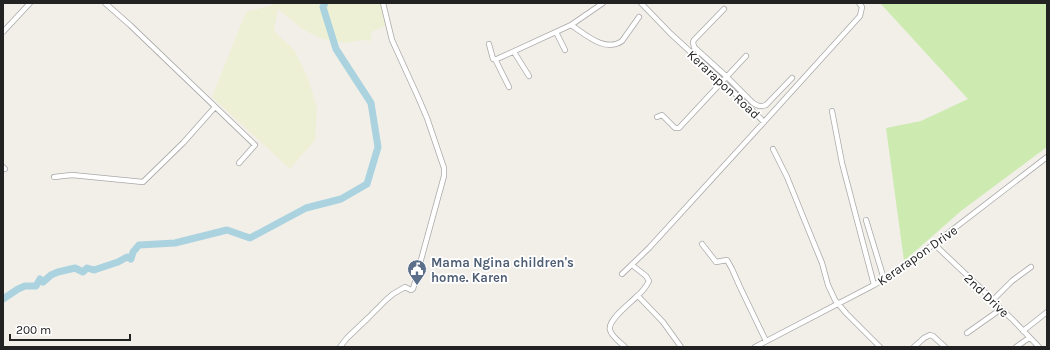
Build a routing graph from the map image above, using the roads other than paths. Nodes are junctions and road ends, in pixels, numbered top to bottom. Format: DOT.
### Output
graph roads {
  1 [pos="30,3"];
  2 [pos="105,3"];
  3 [pos="384,3"];
  4 [pos="603,3"];
  5 [pos="641,3"];
  6 [pos="860,3"];
  7 [pos="724,9"];
  8 [pos="639,17"];
  9 [pos="571,25"];
  10 [pos="3,32"];
  11 [pos="556,32"];
  12 [pos="489,44"];
  13 [pos="565,50"];
  14 [pos="514,52"];
  15 [pos="746,56"];
  16 [pos="495,59"];
  17 [pos="529,76"];
  18 [pos="727,77"];
  19 [pos="792,78"];
  20 [pos="722,81"];
  21 [pos="509,87"];
  22 [pos="215,107"];
  23 [pos="832,111"];
  24 [pos="657,117"];
  25 [pos="764,122"];
  26 [pos="773,149"];
  27 [pos="1047,157"];
  28 [pos="239,163"];
  29 [pos="54,177"];
  30 [pos="866,220"];
  31 [pos="702,244"];
  32 [pos="934,244"];
  33 [pos="632,265"];
  34 [pos="1031,267"];
  35 [pos="622,274"];
  36 [pos="884,279"];
  37 [pos="874,285"];
  38 [pos="638,296"];
  39 [pos="993,300"];
  40 [pos="838,304"];
  41 [pos="1001,309"];
  42 [pos="1047,312"];
  43 [pos="1023,331"];
  44 [pos="967,333"];
  45 [pos="1029,338"];
  46 [pos="766,341"];
  47 [pos="340,347"];
  48 [pos="625,347"];
  49 [pos="681,347"];
  50 [pos="755,347"];
  51 [pos="880,347"];
  52 [pos="914,347"];
  53 [pos="944,347"];
  54 [pos="1016,347"];
  55 [pos="1039,347"];
  1 -- 10 [label="street"];
  2 -- 22 [label="street"];
  3 -- 47 [label="street"];
  4 -- 9 [label="street"];
  5 -- 20 [label="street, Kerarapon Road"];
  6 -- 25 [label="street, Kerarapon Road"];
  7 -- 18 [label="street"];
  8 -- 9 [label="street"];
  9 -- 11 [label="street"];
  11 -- 13 [label="street"];
  11 -- 14 [label="street"];
  12 -- 16 [label="street"];
  14 -- 16 [label="street"];
  14 -- 17 [label="street"];
  15 -- 18 [label="street"];
  16 -- 21 [label="street"];
  18 -- 19 [label="street"];
  18 -- 20 [label="street"];
  20 -- 24 [label="street"];
  20 -- 25 [label="street, Kerarapon Road"];
  22 -- 28 [label="street"];
  22 -- 29 [label="street"];
  23 -- 37 [label="street"];
  25 -- 33 [label="street"];
  26 -- 40 [label="street"];
  27 -- 32 [label="street, Kerarapon Drive"];
  30 -- 36 [label="street"];
  31 -- 46 [label="street"];
  32 -- 36 [label="street, Kerarapon Drive"];
  32 -- 39 [label="street, 2nd Drive"];
  33 -- 35 [label="street"];
  33 -- 38 [label="street"];
  34 -- 39 [label="street"];
  36 -- 37 [label="street, Kerarapon Drive"];
  37 -- 40 [label="street, Kerarapon Drive"];
  38 -- 48 [label="street"];
  38 -- 49 [label="street"];
  39 -- 41 [label="street, 2nd Drive"];
  40 -- 46 [label="street, Kerarapon Drive"];
  40 -- 51 [label="street"];
  41 -- 43 [label="street, 2nd Drive"];
  41 -- 44 [label="street"];
  42 -- 43 [label="street"];
  43 -- 45 [label="street, 2nd Drive"];
  45 -- 54 [label="street"];
  45 -- 55 [label="street, 2nd Drive"];
  46 -- 50 [label="street, Kerarapon Drive"];
  52 -- 53 [label="street"];
}
